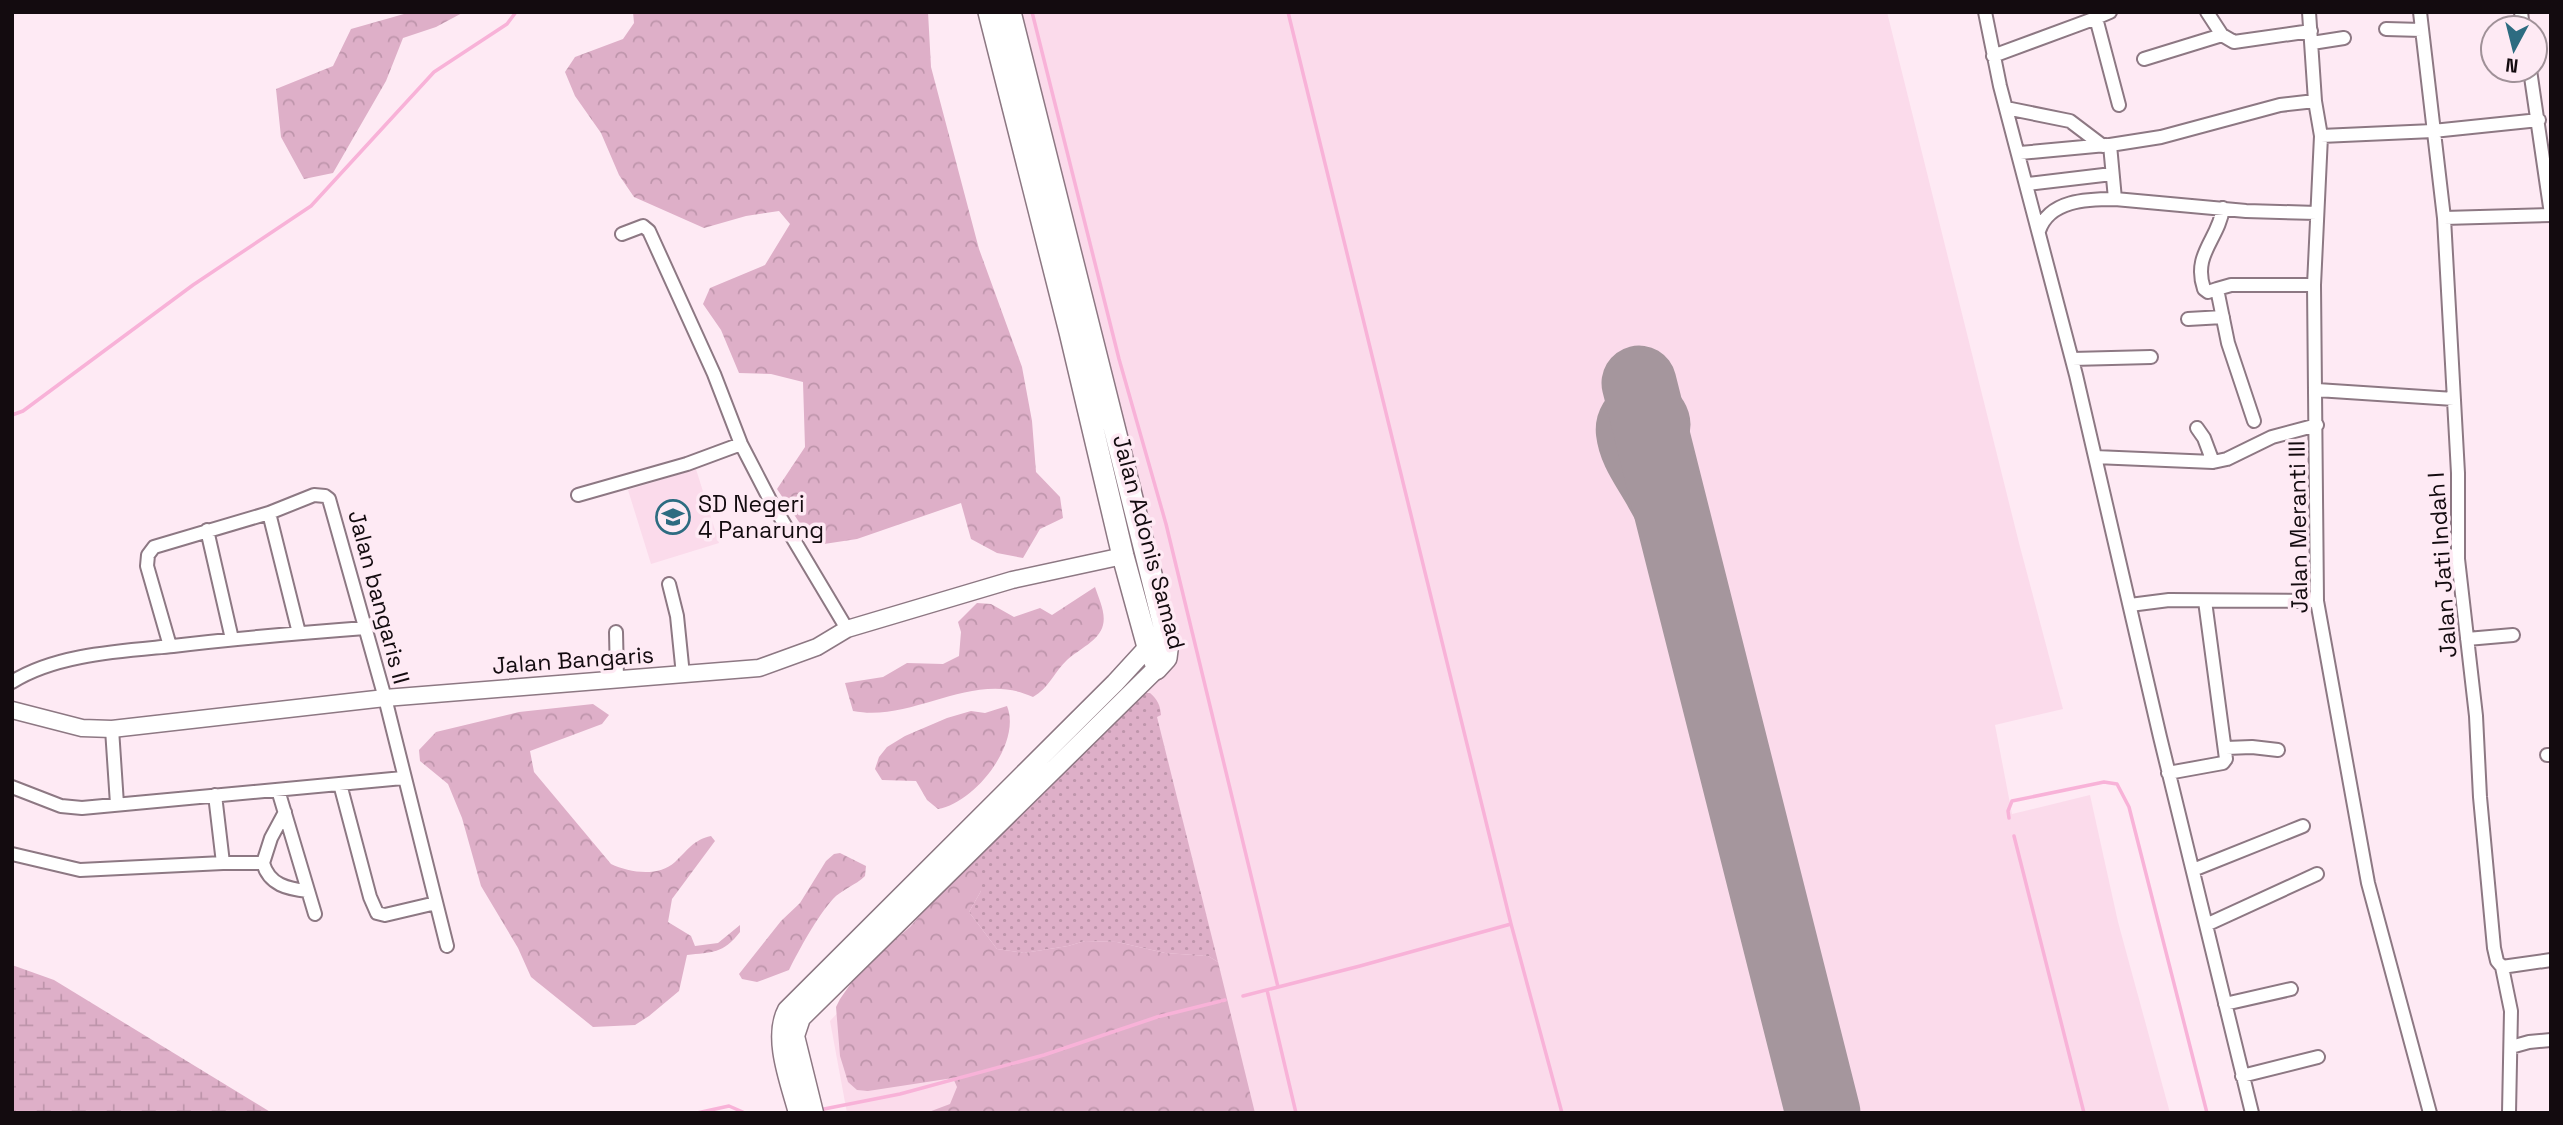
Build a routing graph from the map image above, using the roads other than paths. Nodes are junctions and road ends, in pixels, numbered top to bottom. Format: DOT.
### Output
graph roads {
  1 [pos="989,12"];
  2 [pos="1010,12"];
  3 [pos="1985,12"];
  4 [pos="2110,12"];
  5 [pos="2207,12"];
  6 [pos="2309,12"];
  7 [pos="2420,12"];
  8 [pos="2095,18"];
  9 [pos="2386,29"];
  10 [pos="2422,30"];
  11 [pos="2222,35"];
  12 [pos="2311,37"];
  13 [pos="2344,38"];
  14 [pos="1993,56"];
  15 [pos="2144,59"];
  16 [pos="2533,84"];
  17 [pos="2315,101"];
  18 [pos="2119,105"];
  19 [pos="2006,108"];
  20 [pos="2539,120"];
  21 [pos="2432,131"];
  22 [pos="2321,136"];
  23 [pos="2106,145"];
  24 [pos="2020,153"];
  25 [pos="2112,174"];
  26 [pos="2028,184"];
  27 [pos="2115,199"];
  28 [pos="2223,208"];
  29 [pos="2317,214"];
  30 [pos="2551,215"];
  31 [pos="2444,218"];
  32 [pos="2039,231"];
  33 [pos="622,234"];
  34 [pos="2314,285"];
  35 [pos="2217,289"];
  36 [pos="2223,317"];
  37 [pos="2188,319"];
  38 [pos="1079,330"];
  39 [pos="2151,357"];
  40 [pos="2072,359"];
  41 [pos="2317,390"];
  42 [pos="2454,399"];
  43 [pos="2254,421"];
  44 [pos="2317,425"];
  45 [pos="2197,428"];
  46 [pos="741,444"];
  47 [pos="2095,457"];
  48 [pos="2213,463"];
  49 [pos="578,495"];
  50 [pos="269,513"];
  51 [pos="207,530"];
  52 [pos="1123,556"];
  53 [pos="669,583"];
  54 [pos="2205,601"];
  55 [pos="2317,601"];
  56 [pos="2130,605"];
  57 [pos="365,628"];
  58 [pos="847,629"];
  59 [pos="616,632"];
  60 [pos="299,633"];
  61 [pos="2513,635"];
  62 [pos="232,639"];
  63 [pos="2467,639"];
  64 [pos="170,646"];
  65 [pos="1149,647"];
  66 [pos="1156,669"];
  67 [pos="683,675"];
  68 [pos="617,678"];
  69 [pos="12,682"];
  70 [pos="384,698"];
  71 [pos="12,710"];
  72 [pos="112,729"];
  73 [pos="2226,748"];
  74 [pos="2278,750"];
  75 [pos="2168,773"];
  76 [pos="403,778"];
  77 [pos="340,784"];
  78 [pos="12,787"];
  79 [pos="278,790"];
  80 [pos="215,796"];
  81 [pos="117,804"];
  82 [pos="285,813"];
  83 [pos="2303,826"];
  84 [pos="12,854"];
  85 [pos="223,863"];
  86 [pos="262,863"];
  87 [pos="2193,870"];
  88 [pos="2317,874"];
  89 [pos="308,891"];
  90 [pos="436,902"];
  91 [pos="315,914"];
  92 [pos="2206,925"];
  93 [pos="447,946"];
  94 [pos="2551,960"];
  95 [pos="2502,967"];
  96 [pos="2291,989"];
  97 [pos="2225,1004"];
  98 [pos="2551,1040"];
  99 [pos="2511,1047"];
  100 [pos="2318,1056"];
  101 [pos="2242,1076"];
  102 [pos="806,1111"];
  103 [pos="2252,1113"];
  104 [pos="2430,1113"];
  105 [pos="2509,1113"];
  1 -- 38 [label="highway, Jalan Adonis Samad"];
  2 -- 38 [label="highway, Jalan Adonis Samad"];
  3 -- 14 [label="street"];
  4 -- 8 [label="street"];
  5 -- 11 [label="street"];
  6 -- 12 [label="street, Jalan Meranti III"];
  7 -- 10 [label="street, Jalan Jati Indah I"];
  8 -- 14 [label="street"];
  8 -- 18 [label="street"];
  9 -- 10 [label="street"];
  10 -- 21 [label="street, Jalan Jati Indah I"];
  11 -- 12 [label="street"];
  11 -- 15 [label="street"];
  12 -- 13 [label="street"];
  12 -- 17 [label="street, Jalan Meranti III"];
  14 -- 19 [label="street"];
  16 -- 20 [label="street"];
  17 -- 22 [label="street, Jalan Meranti III"];
  17 -- 23 [label="street"];
  19 -- 23 [label="street"];
  19 -- 24 [label="street"];
  20 -- 21 [label="street"];
  20 -- 30 [label="street"];
  21 -- 22 [label="street"];
  21 -- 31 [label="street, Jalan Jati Indah I"];
  22 -- 29 [label="street, Jalan Meranti III"];
  23 -- 24 [label="street"];
  23 -- 25 [label="street"];
  24 -- 26 [label="street"];
  25 -- 26 [label="street"];
  25 -- 27 [label="street"];
  26 -- 32 [label="street"];
  27 -- 28 [label="street"];
  27 -- 32 [label="street"];
  28 -- 29 [label="street"];
  28 -- 35 [label="street"];
  29 -- 34 [label="street, Jalan Meranti III"];
  30 -- 31 [label="street"];
  31 -- 42 [label="street, Jalan Jati Indah I"];
  32 -- 40 [label="street"];
  33 -- 46 [label="street"];
  34 -- 35 [label="street"];
  34 -- 41 [label="street, Jalan Meranti III"];
  35 -- 36 [label="street"];
  36 -- 37 [label="street"];
  36 -- 43 [label="street"];
  38 -- 52 [label="highway, Jalan Adonis Samad"];
  38 -- 66 [label="highway, Jalan Adonis Samad"];
  39 -- 40 [label="street"];
  40 -- 47 [label="street"];
  41 -- 42 [label="street"];
  41 -- 44 [label="street, Jalan Meranti III"];
  42 -- 63 [label="street, Jalan Jati Indah I"];
  44 -- 48 [label="street"];
  44 -- 55 [label="street, Jalan Meranti III"];
  45 -- 48 [label="street"];
  46 -- 49 [label="street"];
  46 -- 58 [label="street"];
  47 -- 48 [label="street"];
  47 -- 56 [label="street"];
  50 -- 51 [label="street, Jalan bangaris II"];
  50 -- 57 [label="street, Jalan bangaris II"];
  50 -- 60 [label="street"];
  51 -- 62 [label="street"];
  51 -- 64 [label="street, Jalan bangaris II"];
  52 -- 58 [label="street, Jalan Bangaris"];
  52 -- 65 [label="highway, Jalan Adonis Samad"];
  53 -- 67 [label="street"];
  54 -- 55 [label="street"];
  54 -- 56 [label="street"];
  54 -- 73 [label="street"];
  55 -- 104 [label="street, Jalan Meranti III"];
  56 -- 75 [label="street"];
  57 -- 60 [label="street"];
  57 -- 70 [label="street, Jalan bangaris II"];
  58 -- 67 [label="street, Jalan Bangaris"];
  59 -- 68 [label="street"];
  60 -- 62 [label="street"];
  61 -- 63 [label="street"];
  62 -- 64 [label="street"];
  63 -- 95 [label="street, Jalan Jati Indah I"];
  64 -- 69 [label="street"];
  65 -- 66 [label="main road, Jalan Adonis Samad"];
  65 -- 102 [label="main road"];
  66 -- 102 [label="main road"];
  67 -- 68 [label="street, Jalan Bangaris"];
  68 -- 70 [label="street, Jalan Bangaris"];
  70 -- 72 [label="street, Jalan Bangaris"];
  70 -- 76 [label="street, Jalan bangaris II"];
  71 -- 72 [label="street, Jalan Bangaris"];
  72 -- 81 [label="street"];
  73 -- 74 [label="street"];
  73 -- 75 [label="street"];
  75 -- 87 [label="street"];
  76 -- 77 [label="street"];
  76 -- 90 [label="street, Jalan bangaris II"];
  77 -- 79 [label="street"];
  77 -- 90 [label="street"];
  78 -- 81 [label="street"];
  79 -- 80 [label="street"];
  79 -- 82 [label="street"];
  80 -- 81 [label="street"];
  80 -- 85 [label="street"];
  82 -- 86 [label="street"];
  82 -- 89 [label="street"];
  83 -- 87 [label="street"];
  84 -- 85 [label="street"];
  85 -- 86 [label="street"];
  86 -- 89 [label="street"];
  87 -- 92 [label="street"];
  88 -- 92 [label="street"];
  89 -- 91 [label="street"];
  90 -- 93 [label="street, Jalan bangaris II"];
  92 -- 97 [label="street"];
  94 -- 95 [label="street"];
  95 -- 99 [label="street, Jalan Jati Indah I"];
  96 -- 97 [label="street"];
  97 -- 101 [label="street"];
  98 -- 99 [label="street"];
  99 -- 105 [label="street, Jalan Jati Indah I"];
  100 -- 101 [label="street"];
  101 -- 103 [label="street"];
}
